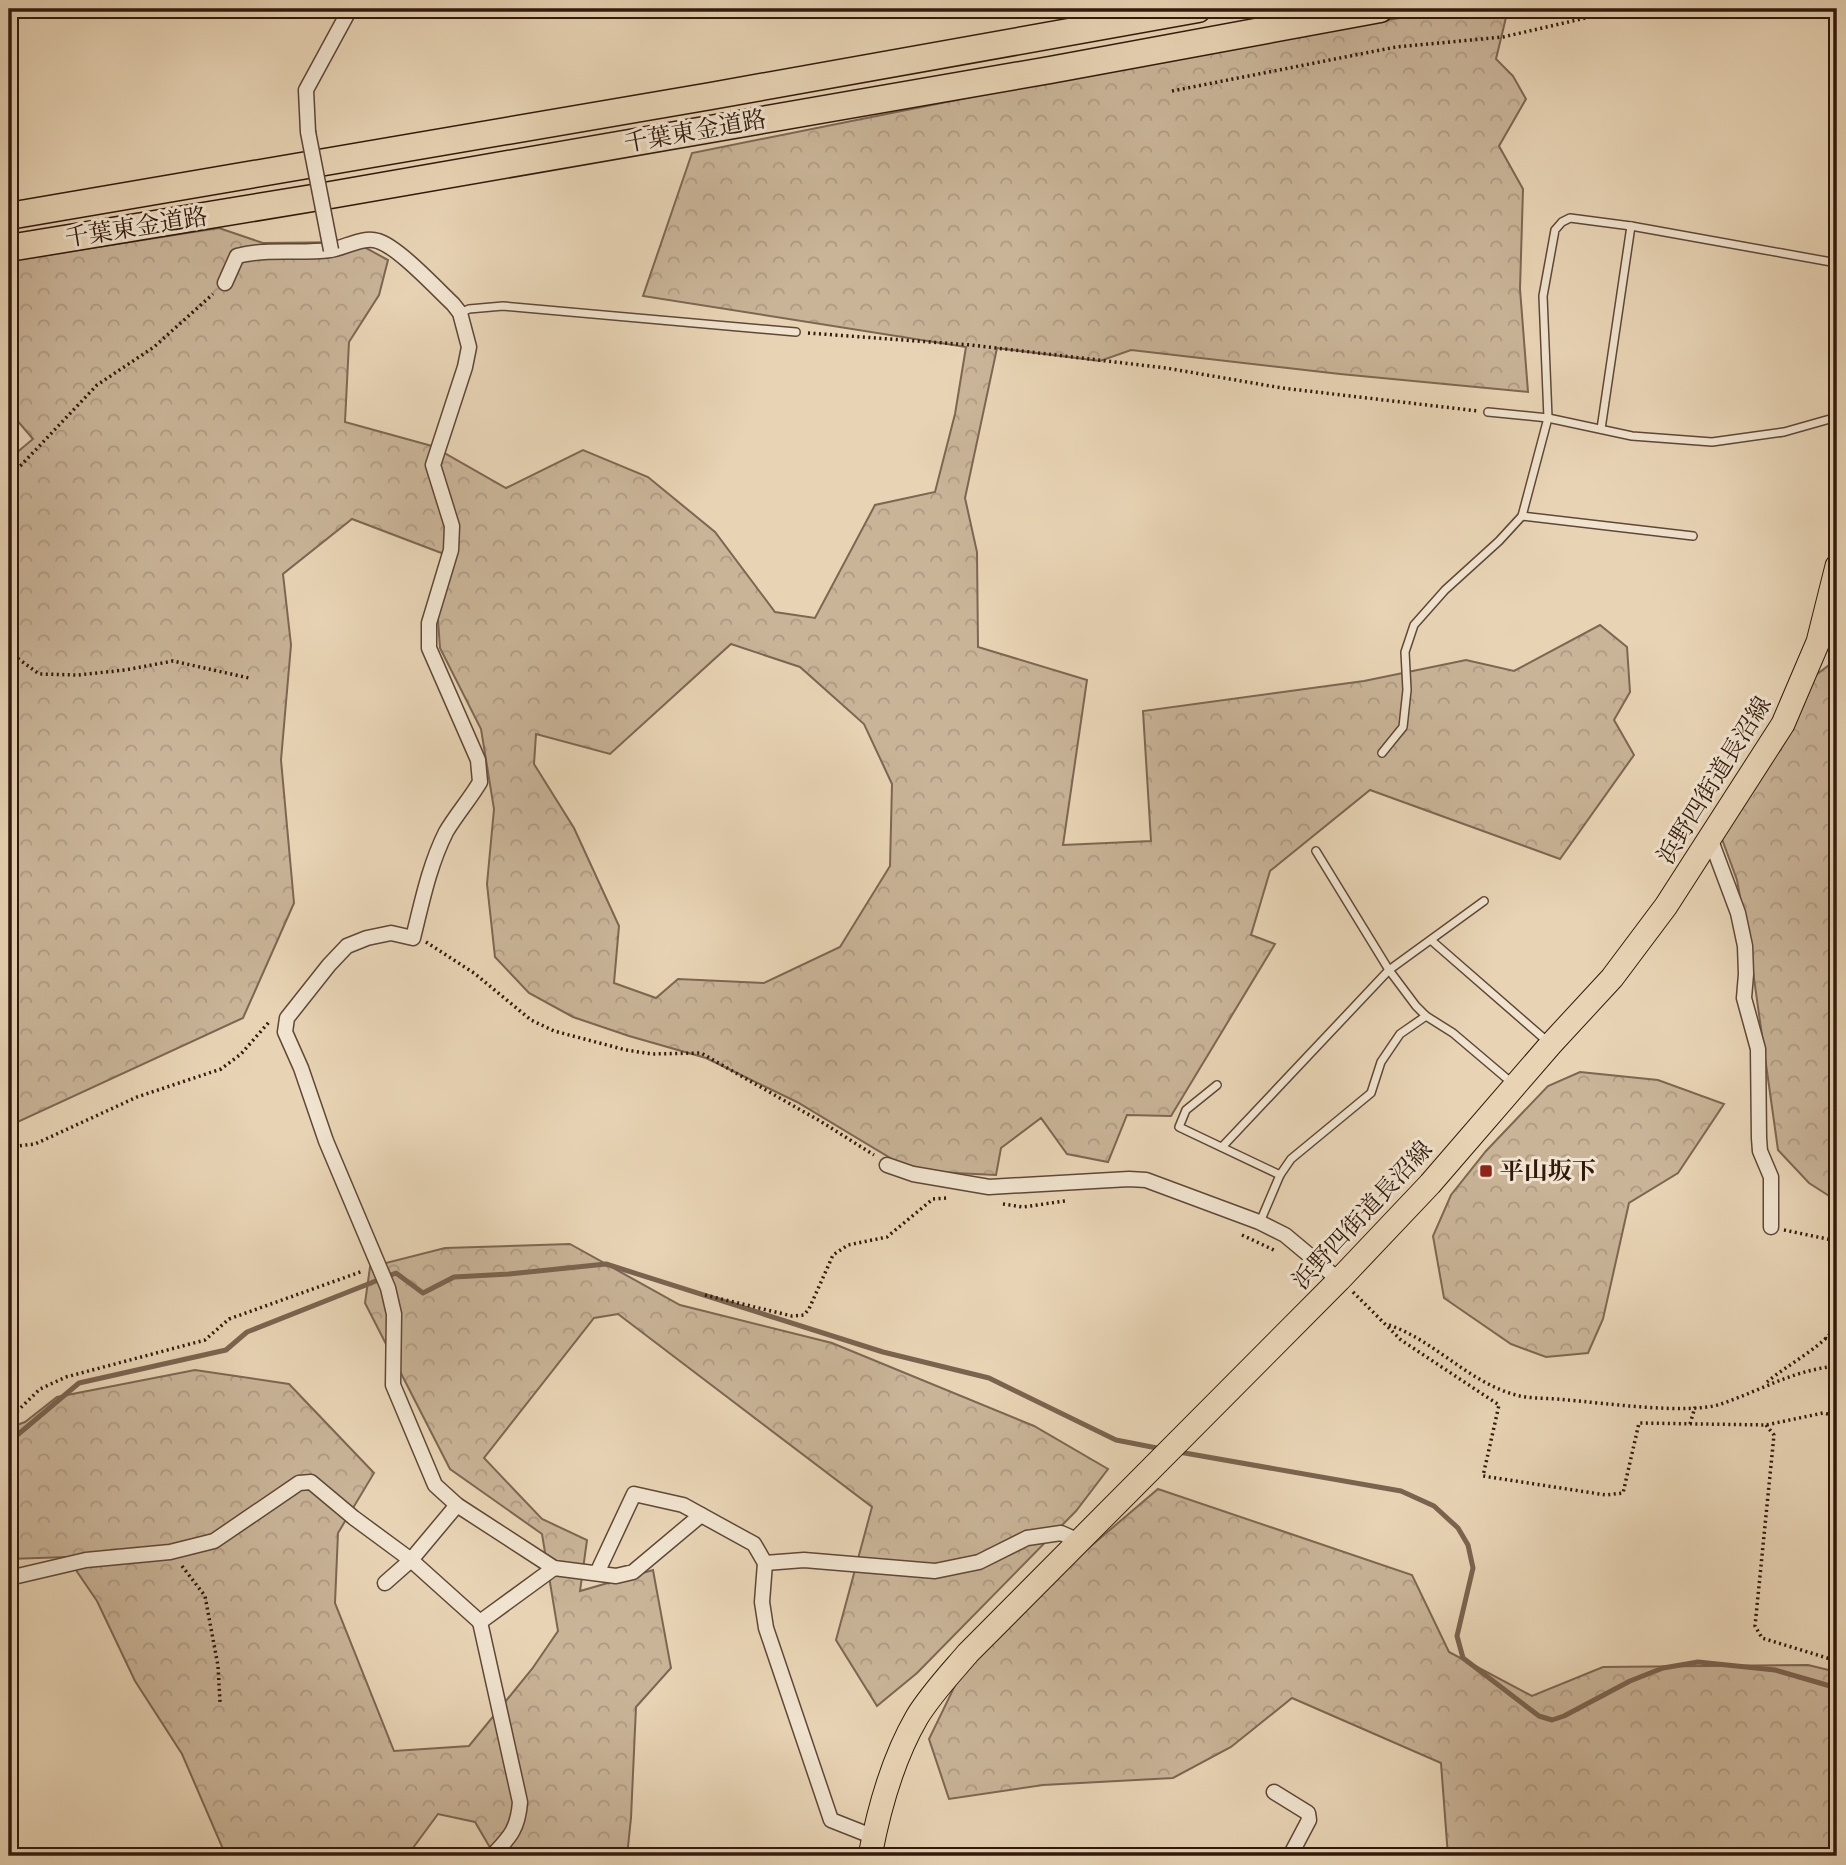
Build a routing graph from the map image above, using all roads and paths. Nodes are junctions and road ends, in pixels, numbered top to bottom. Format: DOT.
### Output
graph roads {
  1 [pos="349,9"];
  2 [pos="1198,9"];
  3 [pos="1380,9"];
  4 [pos="1625,9"];
  5 [pos="1172,91"];
  6 [pos="9,216"];
  7 [pos="1631,226"];
  8 [pos="9,247"];
  9 [pos="331,250"];
  10 [pos="1837,263"];
  11 [pos="225,283"];
  12 [pos="460,313"];
  13 [pos="796,332"];
  14 [pos="1488,412"];
  15 [pos="1837,417"];
  16 [pos="1548,418"];
  17 [pos="1601,429"];
  18 [pos="9,478"];
  19 [pos="1522,516"];
  20 [pos="1693,536"];
  21 [pos="1837,566"];
  22 [pos="9,652"];
  23 [pos="249,678"];
  24 [pos="1382,753"];
  25 [pos="1710,838"];
  26 [pos="1316,851"];
  27 [pos="1484,901"];
  28 [pos="412,938"];
  29 [pos="1433,941"];
  30 [pos="1389,970"];
  31 [pos="1426,1016"];
  32 [pos="288,1018"];
  33 [pos="1551,1044"];
  34 [pos="1217,1085"];
  35 [pos="1516,1085"];
  36 [pos="9,1147"];
  37 [pos="1222,1147"];
  38 [pos="887,1165"];
  39 [pos="1280,1175"];
  40 [pos="953,1197"];
  41 [pos="1076,1199"];
  42 [pos="1000,1203"];
  43 [pos="1259,1222"];
  44 [pos="1771,1227"];
  45 [pos="1239,1234"];
  46 [pos="1837,1241"];
  47 [pos="1277,1251"];
  48 [pos="379,1265"];
  49 [pos="1339,1280"];
  50 [pos="705,1295"];
  51 [pos="1387,1324"];
  52 [pos="1837,1325"];
  53 [pos="1825,1338"];
  54 [pos="1837,1345"];
  55 [pos="1837,1366"];
  56 [pos="1763,1386"];
  57 [pos="1695,1407"];
  58 [pos="1837,1416"];
  59 [pos="9,1419"];
  60 [pos="1690,1424"];
  61 [pos="1766,1425"];
  62 [pos="457,1505"];
  63 [pos="701,1515"];
  64 [pos="1079,1541"];
  65 [pos="170,1552"];
  66 [pos="411,1560"];
  67 [pos="765,1563"];
  68 [pos="554,1568"];
  69 [pos="597,1573"];
  70 [pos="9,1578"];
  71 [pos="384,1583"];
  72 [pos="480,1622"];
  73 [pos="1837,1661"];
  74 [pos="220,1702"];
  75 [pos="1274,1792"];
  76 [pos="872,1847"];
  77 [pos="9,1851"];
  78 [pos="16,1856"];
  79 [pos="492,1856"];
  80 [pos="1290,1856"];
  1 -- 9 [label="street, bridge"];
  2 -- 6 [label="highway, 千葉東金道路"];
  3 -- 8 [label="highway, 千葉東金道路"];
  4 -- 5 [label="path"];
  7 -- 10 [label="lane"];
  7 -- 16 [label="lane"];
  7 -- 17 [label="lane"];
  9 -- 11 [label="street"];
  9 -- 12 [label="street"];
  11 -- 18 [label="path"];
  12 -- 13 [label="lane"];
  12 -- 28 [label="street"];
  13 -- 14 [label="path"];
  14 -- 16 [label="lane"];
  15 -- 17 [label="lane"];
  16 -- 17 [label="lane"];
  16 -- 19 [label="lane"];
  19 -- 20 [label="lane"];
  19 -- 24 [label="lane"];
  21 -- 25 [label="main road, 浜野四街道長沼線"];
  22 -- 23 [label="path"];
  25 -- 33 [label="main road, 浜野四街道長沼線"];
  25 -- 44 [label="street"];
  26 -- 30 [label="lane"];
  27 -- 29 [label="lane"];
  28 -- 32 [label="street"];
  28 -- 38 [label="path"];
  29 -- 30 [label="lane"];
  29 -- 33 [label="lane"];
  30 -- 31 [label="lane"];
  30 -- 37 [label="lane"];
  31 -- 35 [label="lane"];
  31 -- 39 [label="lane"];
  32 -- 36 [label="path"];
  32 -- 48 [label="street"];
  33 -- 35 [label="main road, 浜野四街道長沼線"];
  34 -- 37 [label="lane"];
  35 -- 49 [label="main road, 浜野四街道長沼線"];
  37 -- 39 [label="lane"];
  38 -- 43 [label="street"];
  39 -- 43 [label="lane"];
  40 -- 50 [label="path"];
  41 -- 42 [label="path"];
  43 -- 49 [label="street"];
  44 -- 46 [label="path"];
  45 -- 47 [label="path"];
  48 -- 59 [label="path"];
  48 -- 62 [label="street"];
  49 -- 51 [label="path"];
  49 -- 64 [label="main road, 浜野四街道長沼線"];
  51 -- 57 [label="path"];
  51 -- 60 [label="path"];
  52 -- 53 [label="path"];
  53 -- 54 [label="path"];
  53 -- 56 [label="path"];
  55 -- 56 [label="path"];
  56 -- 57 [label="path"];
  57 -- 60 [label="path"];
  58 -- 61 [label="path"];
  60 -- 61 [label="path"];
  61 -- 73 [label="path"];
  62 -- 66 [label="street"];
  62 -- 68 [label="street"];
  63 -- 67 [label="street"];
  63 -- 69 [label="street"];
  63 -- 69 [label="street"];
  64 -- 67 [label="street"];
  64 -- 76 [label="main road, 浜野四街道長沼線"];
  65 -- 66 [label="street"];
  65 -- 70 [label="street"];
  65 -- 74 [label="path"];
  66 -- 71 [label="street"];
  66 -- 72 [label="street"];
  67 -- 76 [label="street"];
  68 -- 69 [label="street"];
  68 -- 72 [label="street"];
  72 -- 79 [label="street"];
  75 -- 80 [label="street"];
  77 -- 78 [label="street"];
}
